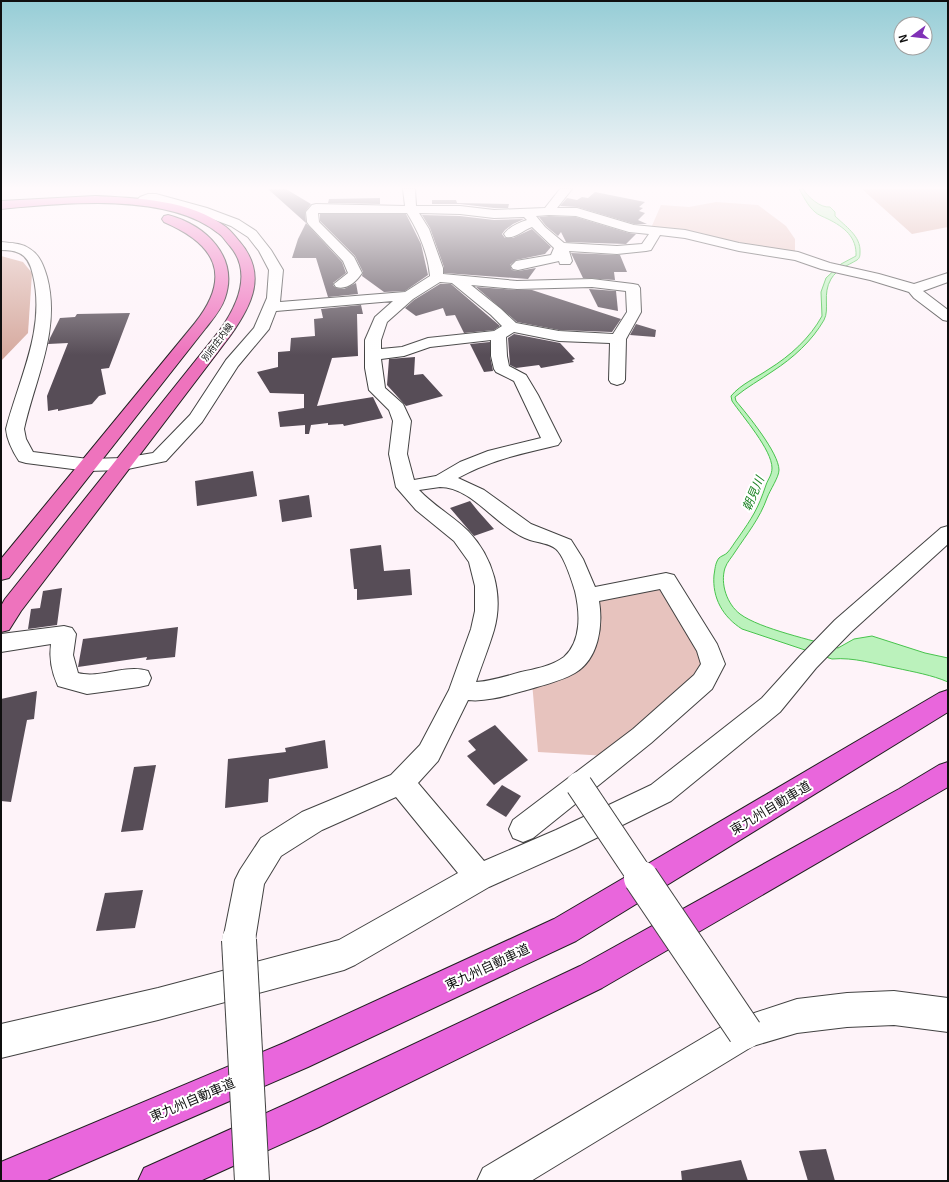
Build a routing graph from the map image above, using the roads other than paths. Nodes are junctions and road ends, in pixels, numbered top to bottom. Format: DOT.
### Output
graph roads {
  1 [pos="208,244"];
  2 [pos="237,244"];
  3 [pos="260,244"];
  4 [pos="335,244"];
  5 [pos="428,244"];
  6 [pos="558,244"];
  7 [pos="648,244"];
  8 [pos="727,244"];
  9 [pos="1,246"];
  10 [pos="561,247"];
  11 [pos="518,266"];
  12 [pos="948,277"];
  13 [pos="446,279"];
  14 [pos="340,284"];
  15 [pos="567,288"];
  16 [pos="914,289"];
  17 [pos="408,296"];
  18 [pos="270,308"];
  19 [pos="948,316"];
  20 [pos="505,331"];
  21 [pos="618,339"];
  22 [pos="373,355"];
  23 [pos="617,380"];
  24 [pos="123,464"];
  25 [pos="88,465"];
  26 [pos="441,481"];
  27 [pos="406,487"];
  28 [pos="948,533"];
  29 [pos="3,568"];
  30 [pos="587,596"];
  31 [pos="1,624"];
  32 [pos="1,643"];
  33 [pos="138,678"];
  34 [pos="461,690"];
  35 [pos="948,700"];
  36 [pos="948,773"];
  37 [pos="401,783"];
  38 [pos="579,785"];
  39 [pos="523,829"];
  40 [pos="479,877"];
  41 [pos="948,1015"];
  42 [pos="746,1032"];
  43 [pos="1,1041"];
  44 [pos="1,1181"];
  45 [pos="157,1181"];
  46 [pos="252,1181"];
  47 [pos="496,1181"];
  1 -- 25 [label="main road, 別府庄内線"];
  2 -- 24 [label="main road, 別府庄内線"];
  3 -- 18 [label="street"];
  4 -- 14 [label="street"];
  5 -- 13 [label="street"];
  6 -- 10 [label="street"];
  7 -- 10 [label="street"];
  8 -- 16 [label="street"];
  9 -- 25 [label="street"];
  10 -- 11 [label="street"];
  10 -- 15 [label="street"];
  12 -- 16 [label="street"];
  13 -- 15 [label="street"];
  13 -- 17 [label="street"];
  13 -- 20 [label="street"];
  15 -- 21 [label="street"];
  16 -- 19 [label="street"];
  17 -- 18 [label="street"];
  17 -- 22 [label="street"];
  18 -- 24 [label="street"];
  20 -- 21 [label="street"];
  20 -- 22 [label="street"];
  20 -- 26 [label="street"];
  21 -- 23 [label="street"];
  22 -- 27 [label="street"];
  24 -- 25 [label="street"];
  24 -- 31 [label="main road, 別府庄内線"];
  25 -- 29 [label="main road, 別府庄内線"];
  26 -- 27 [label="street"];
  26 -- 30 [label="street"];
  27 -- 34 [label="street"];
  28 -- 40 [label="street"];
  30 -- 34 [label="street"];
  30 -- 38 [label="street"];
  32 -- 33 [label="street"];
  34 -- 37 [label="street"];
  35 -- 44 [label="highway, 東九州自動車道"];
  36 -- 45 [label="highway"];
  37 -- 40 [label="street"];
  37 -- 46 [label="street, bridge"];
  38 -- 39 [label="street"];
  38 -- 42 [label="street, bridge"];
  40 -- 43 [label="street"];
  41 -- 42 [label="street"];
  42 -- 47 [label="street"];
}
